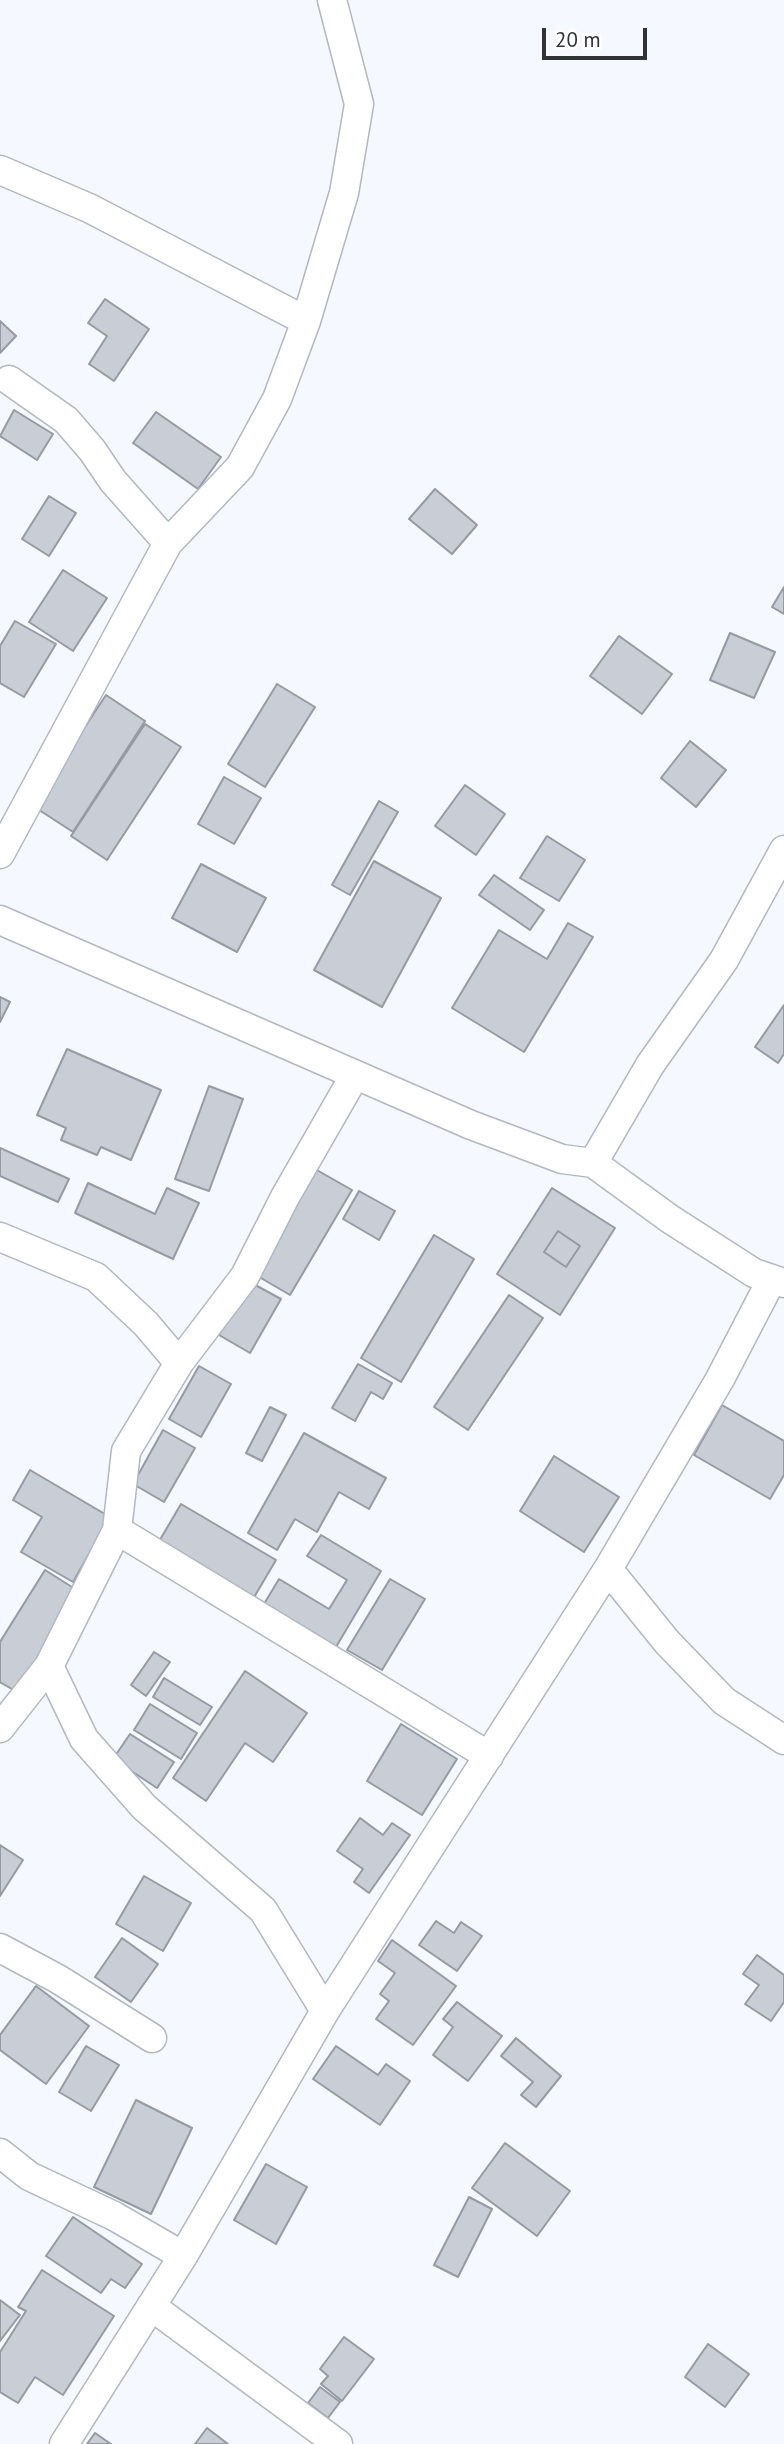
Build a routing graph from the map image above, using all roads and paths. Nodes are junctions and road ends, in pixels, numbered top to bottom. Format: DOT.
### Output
graph roads {
  1 [pos="332,0"];
  2 [pos="0,170"];
  3 [pos="306,321"];
  4 [pos="9,380"];
  5 [pos="168,543"];
  6 [pos="784,850"];
  7 [pos="0,854"];
  8 [pos="0,920"];
  9 [pos="355,1075"];
  10 [pos="593,1163"];
  11 [pos="0,1237"];
  12 [pos="780,1288"];
  13 [pos="179,1363"];
  14 [pos="117,1530"];
  15 [pos="608,1569"];
  16 [pos="50,1665"];
  17 [pos="0,1728"];
  18 [pos="784,1740"];
  19 [pos="489,1756"];
  20 [pos="0,1948"];
  21 [pos="326,2011"];
  22 [pos="152,2038"];
  23 [pos="0,2153"];
  24 [pos="183,2256"];
  25 [pos="151,2306"];
  26 [pos="64,2444"];
  27 [pos="338,2444"];
  1 -- 3 [label="street"];
  2 -- 3 [label="street"];
  3 -- 5 [label="street"];
  4 -- 5 [label="street"];
  5 -- 7 [label="street"];
  6 -- 10 [label="street"];
  8 -- 9 [label="street"];
  9 -- 10 [label="street"];
  9 -- 13 [label="street"];
  10 -- 12 [label="street"];
  11 -- 13 [label="street"];
  12 -- 15 [label="street"];
  13 -- 14 [label="street"];
  14 -- 16 [label="street"];
  14 -- 19 [label="street"];
  15 -- 18 [label="street"];
  15 -- 19 [label="street"];
  16 -- 17 [label="street"];
  16 -- 21 [label="street"];
  19 -- 21 [label="street"];
  20 -- 22 [label="street"];
  21 -- 24 [label="street"];
  23 -- 24 [label="street"];
  24 -- 25 [label="street"];
  25 -- 26 [label="street"];
  25 -- 27 [label="street"];
}
